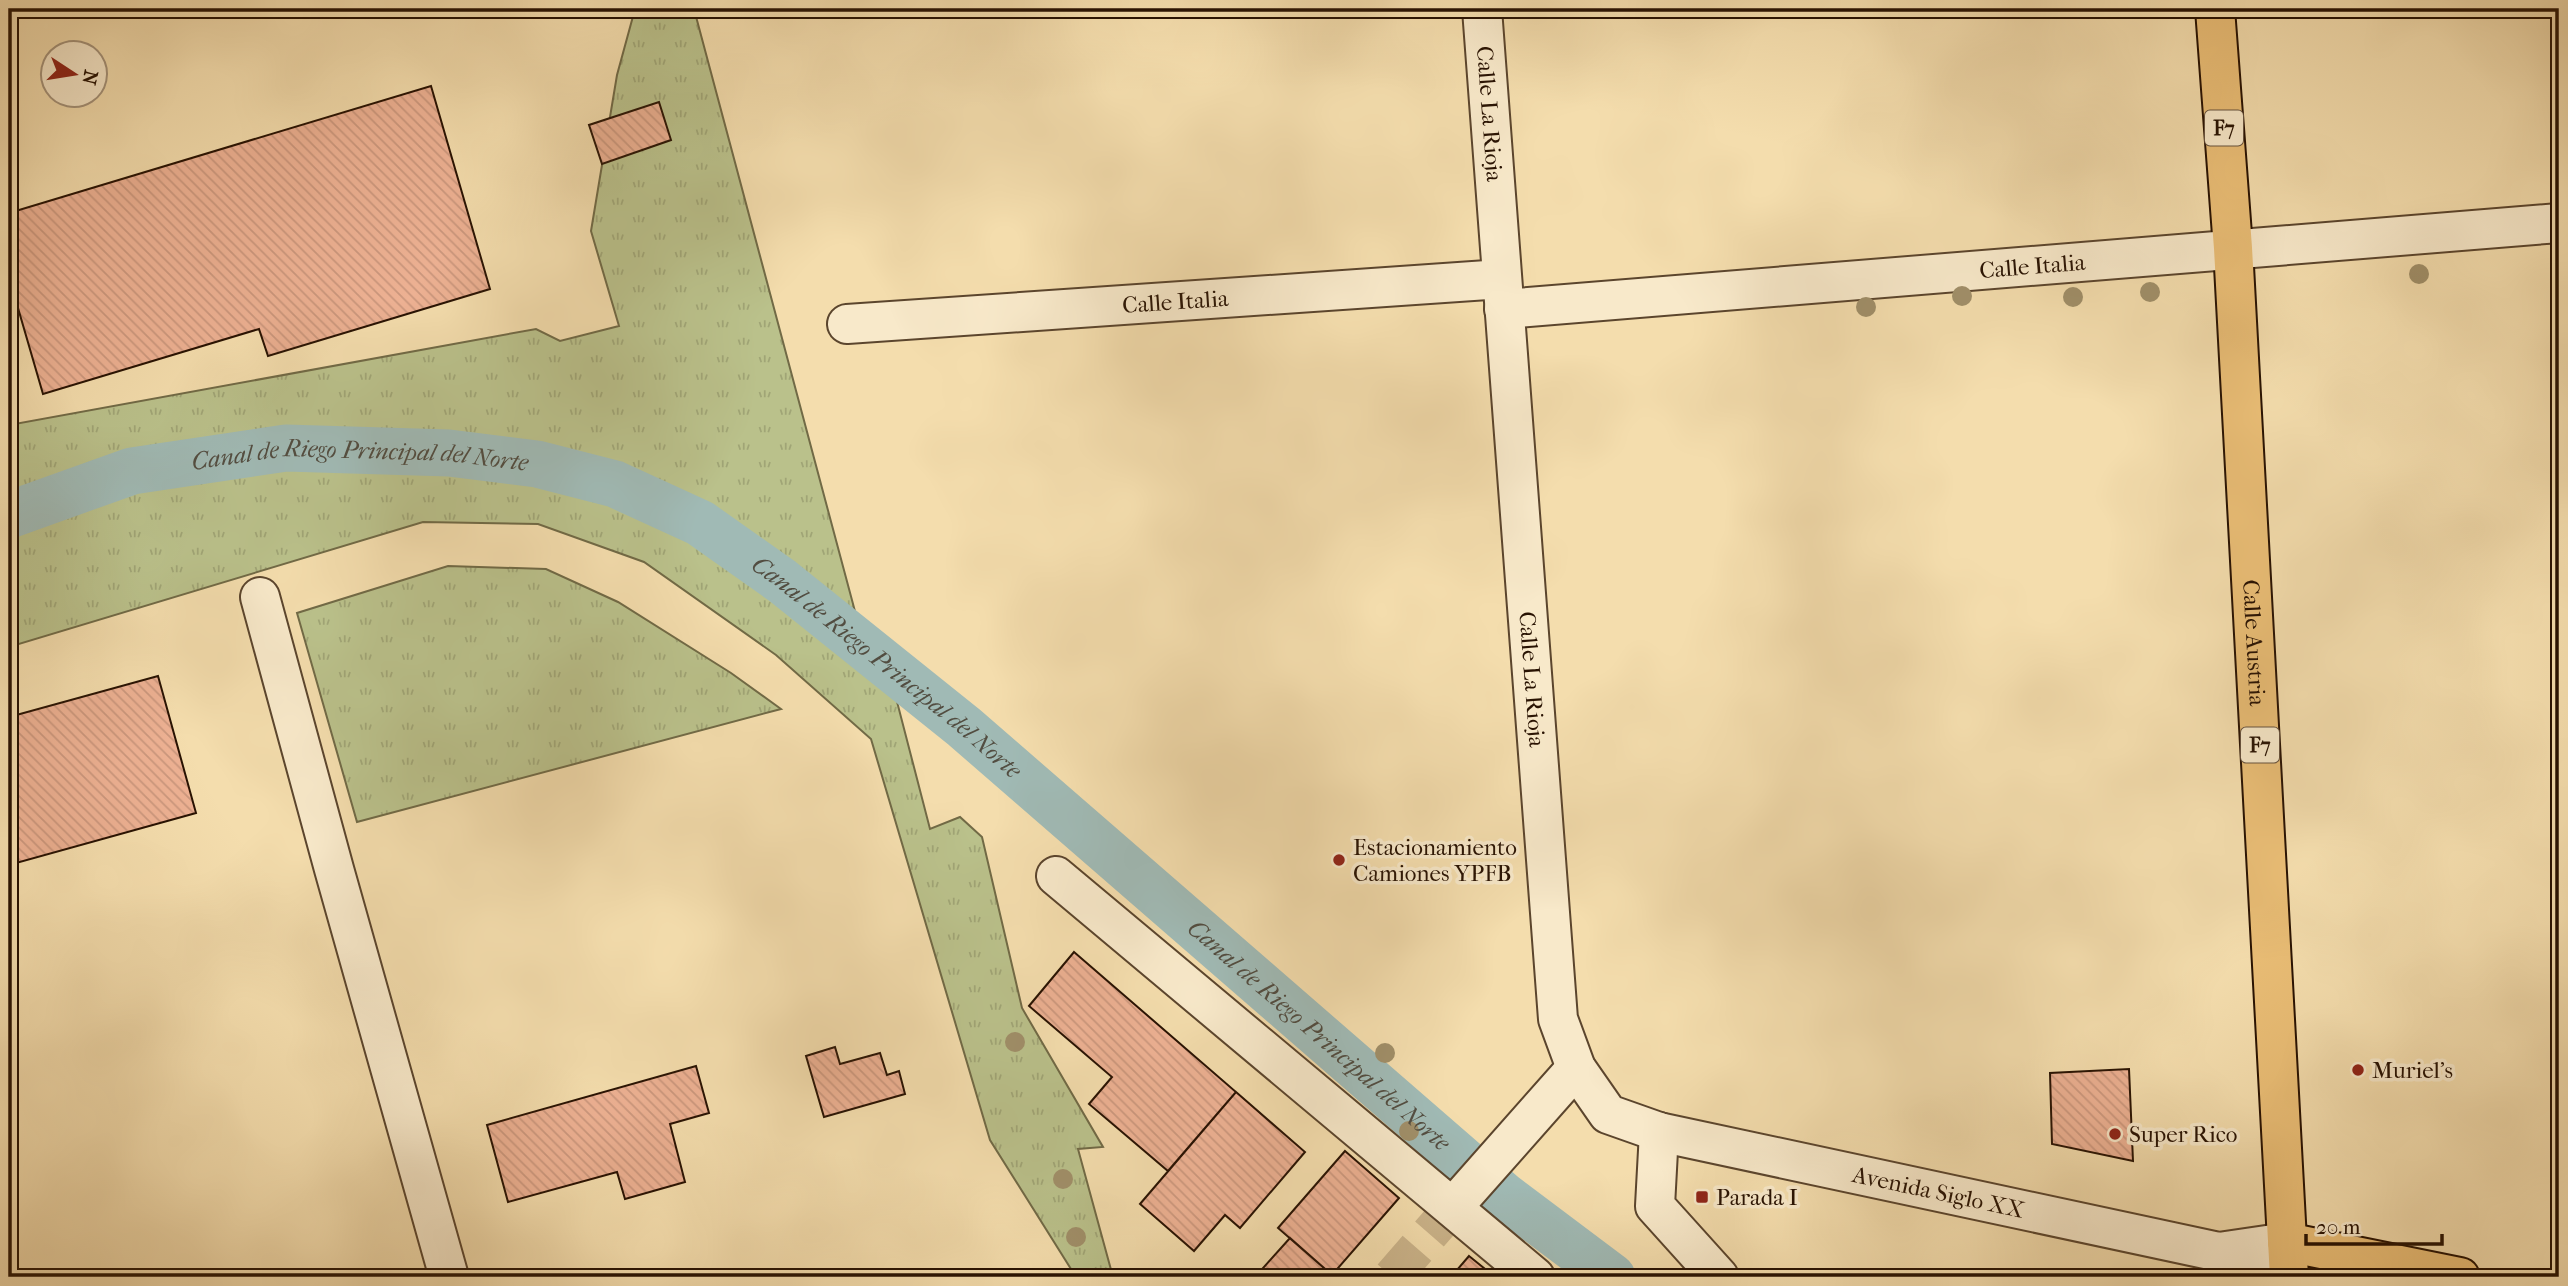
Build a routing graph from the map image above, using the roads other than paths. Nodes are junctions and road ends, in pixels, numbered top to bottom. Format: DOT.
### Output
graph roads {
  1 [pos="1482,9"];
  2 [pos="2216,9"];
  3 [pos="2559,223"];
  4 [pos="2233,248"];
  5 [pos="1503,294"];
  6 [pos="847,324"];
  7 [pos="260,597"];
  8 [pos="1055,876"];
  9 [pos="1576,1068"];
  10 [pos="1659,1132"];
  11 [pos="1461,1198"];
  12 [pos="2219,1252"];
  13 [pos="2288,1260"];
  14 [pos="449,1277"];
  15 [pos="1535,1277"];
  16 [pos="1719,1277"];
  17 [pos="2260,1277"];
  18 [pos="2460,1277"];
  1 -- 5 [label="street, Calle La Rioja"];
  2 -- 4 [label="highway, Calle Austria / F7"];
  3 -- 4 [label="street, Calle Italia"];
  4 -- 5 [label="street, Calle Italia"];
  4 -- 13 [label="highway, Calle Austria / F7"];
  5 -- 6 [label="street, Calle Italia"];
  5 -- 9 [label="street, Calle La Rioja"];
  7 -- 14 [label="street"];
  8 -- 11 [label="street"];
  9 -- 10 [label="street, Calle La Rioja"];
  9 -- 11 [label="street"];
  10 -- 12 [label="street, Avenida Siglo XX"];
  10 -- 16 [label="street"];
  11 -- 15 [label="street"];
  12 -- 13 [label="street, Avenida Siglo XX"];
  12 -- 17 [label="street, Avenida Siglo XX"];
  13 -- 18 [label="highway, Avenida Siglo XX"];
}
